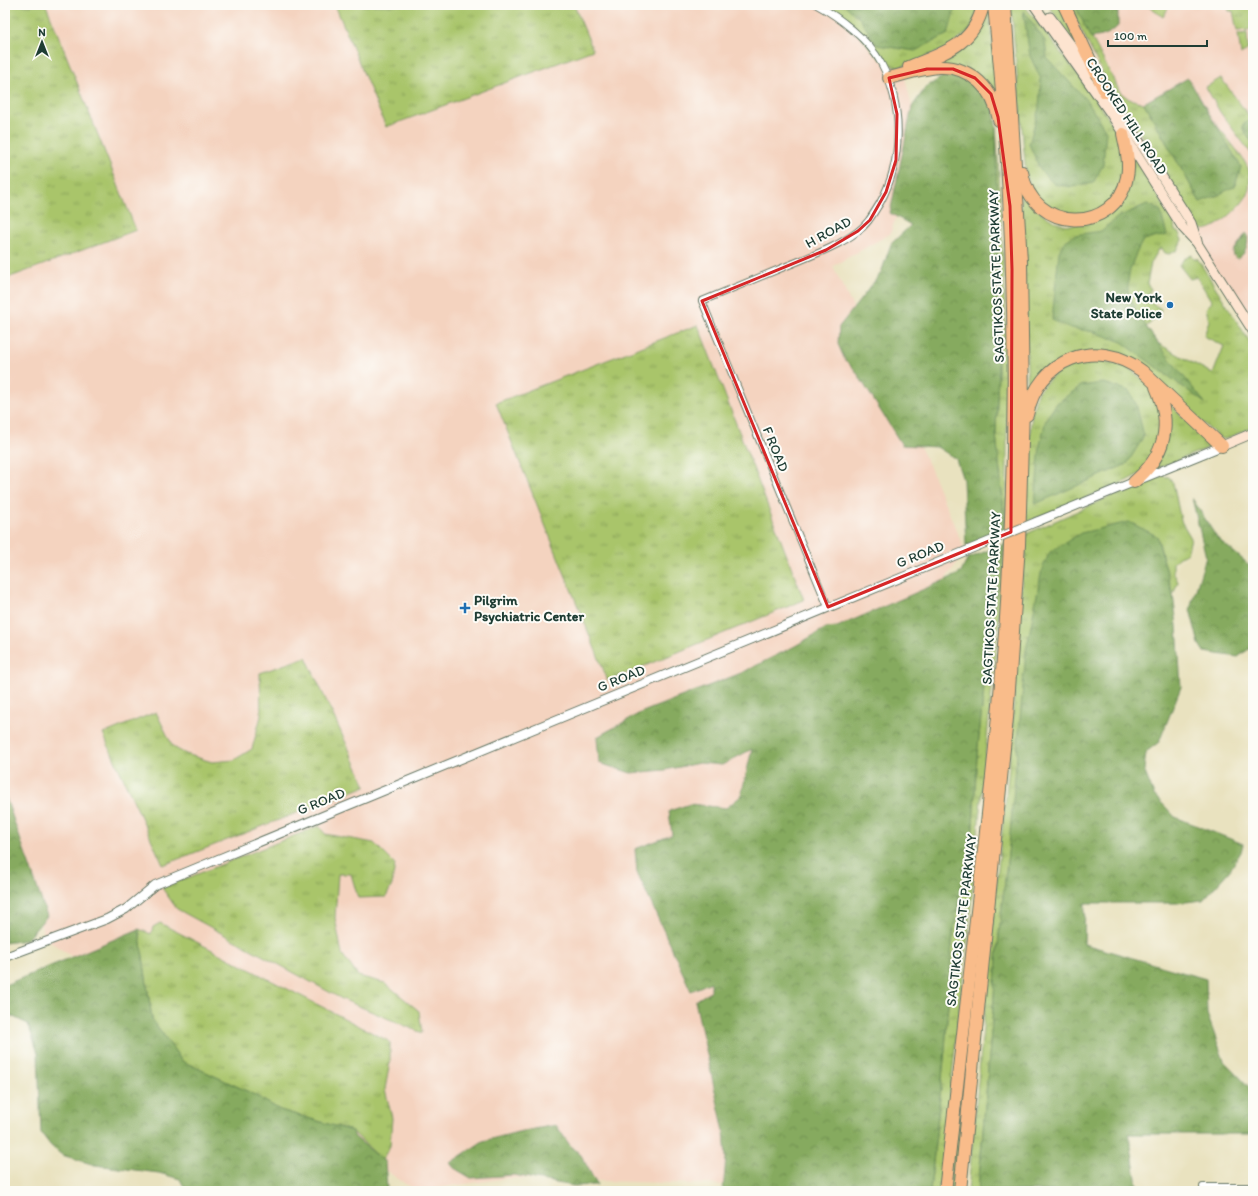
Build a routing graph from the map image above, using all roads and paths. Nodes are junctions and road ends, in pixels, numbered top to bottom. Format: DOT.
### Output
graph roads {
  1 [pos="816,5"];
  2 [pos="983,5"];
  3 [pos="994,5"];
  4 [pos="1005,5"];
  5 [pos="1034,5"];
  6 [pos="1040,5"];
  7 [pos="1064,5"];
  8 [pos="889,78"];
  9 [pos="1105,92"];
  10 [pos="1013,118"];
  11 [pos="1123,134"];
  12 [pos="1010,206"];
  13 [pos="1197,243"];
  14 [pos="702,301"];
  15 [pos="1253,331"];
  16 [pos="1154,383"];
  17 [pos="1253,433"];
  18 [pos="1022,444"];
  19 [pos="1222,446"];
  20 [pos="1134,482"];
  21 [pos="828,607"];
  22 [pos="5,957"];
  23 [pos="1203,1187"];
  24 [pos="1253,1187"];
  25 [pos="945,1191"];
  26 [pos="960,1191"];
  1 -- 8 [label="street, H ROAD"];
  2 -- 8 [label="highway"];
  3 -- 12 [label="highway, SAGTIKOS STATE PARKWAY"];
  4 -- 10 [label="highway, SAGTIKOS STATE PARKWAY"];
  5 -- 11 [label="main road, CROOKED HILL ROAD"];
  6 -- 9 [label="main road, CROOKED HILL ROAD"];
  7 -- 9 [label="highway"];
  8 -- 12 [label="highway"];
  8 -- 14 [label="street, H ROAD"];
  9 -- 13 [label="main road, CROOKED HILL ROAD"];
  10 -- 11 [label="highway"];
  10 -- 18 [label="highway, SAGTIKOS STATE PARKWAY"];
  11 -- 13 [label="main road, CROOKED HILL ROAD"];
  12 -- 25 [label="highway, SAGTIKOS STATE PARKWAY"];
  13 -- 15 [label="main road, CROOKED HILL ROAD"];
  14 -- 21 [label="street, F ROAD"];
  16 -- 18 [label="highway"];
  16 -- 19 [label="highway"];
  16 -- 20 [label="highway"];
  17 -- 19 [label="main road, G ROAD"];
  18 -- 26 [label="highway, SAGTIKOS STATE PARKWAY"];
  19 -- 20 [label="street, G ROAD"];
  20 -- 21 [label="street, G ROAD, bridge"];
  21 -- 22 [label="street, G ROAD"];
  23 -- 24 [label="street"];
}
